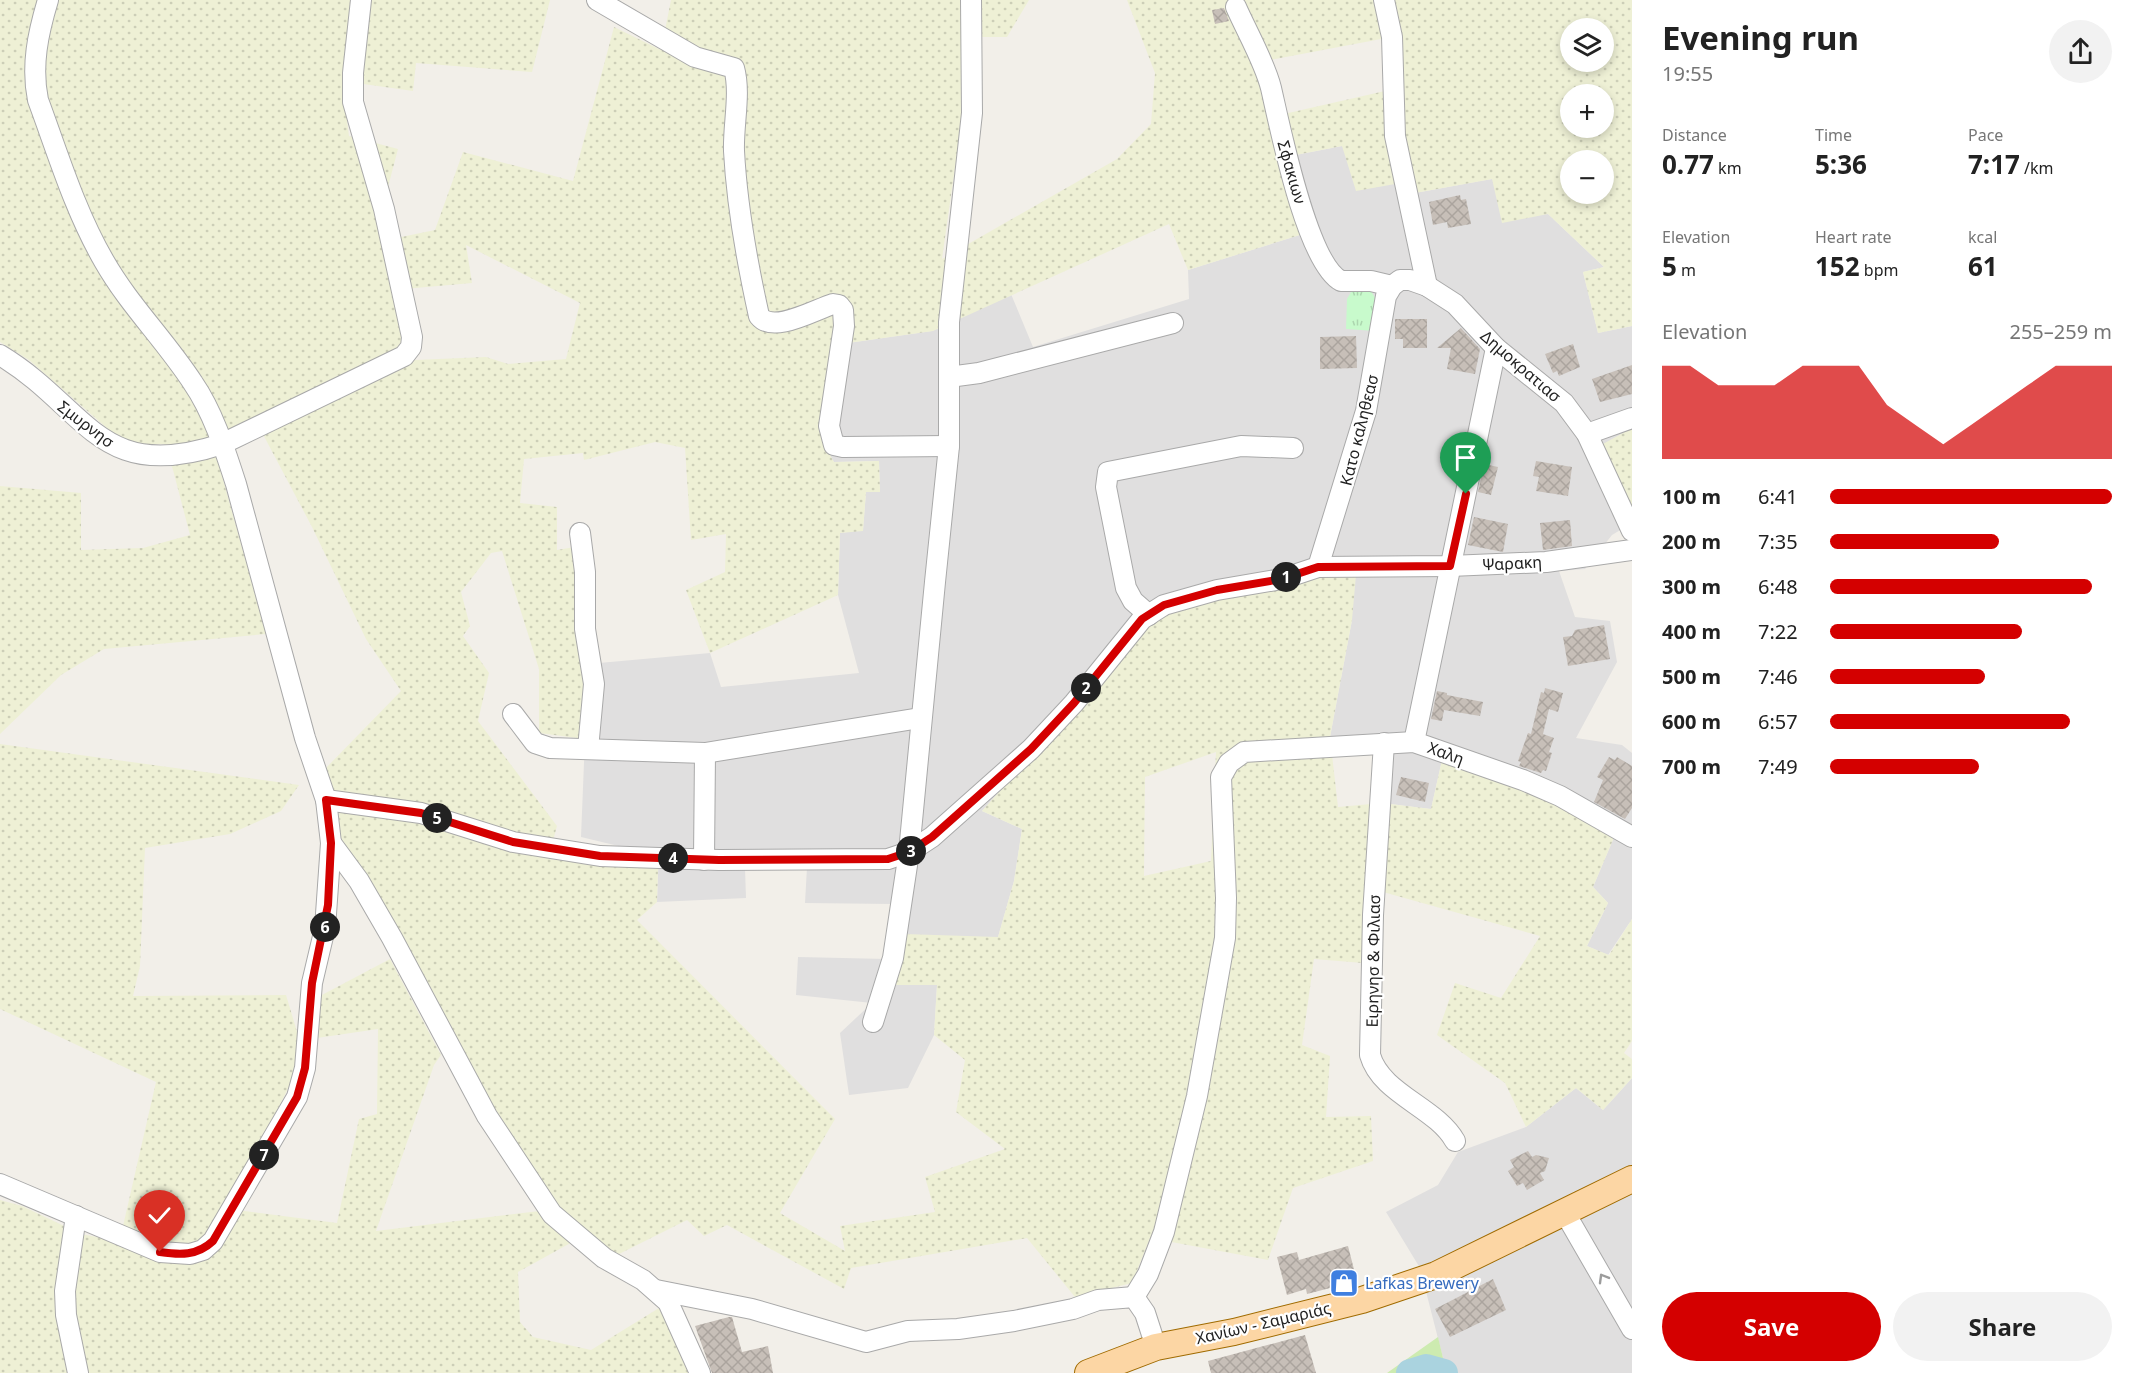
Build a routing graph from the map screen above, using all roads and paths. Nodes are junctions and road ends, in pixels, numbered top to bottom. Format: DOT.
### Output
graph roads {
  1 [pos="48,0"];
  2 [pos="361,0"];
  3 [pos="597,0"];
  4 [pos="971,0"];
  5 [pos="1384,0"];
  6 [pos="1236,7"];
  7 [pos="1427,286"];
  8 [pos="1391,288"];
  9 [pos="1173,323"];
  10 [pos="1496,348"];
  11 [pos="0,355"];
  12 [pos="949,377"];
  13 [pos="1632,418"];
  14 [pos="1587,434"];
  15 [pos="222,444"];
  16 [pos="949,446"];
  17 [pos="1293,448"];
  18 [pos="1632,531"];
  19 [pos="580,533"];
  20 [pos="1632,550"];
  21 [pos="1450,566"];
  22 [pos="1318,567"];
  23 [pos="1149,615"];
  24 [pos="513,714"];
  25 [pos="920,718"];
  26 [pos="1414,742"];
  27 [pos="1384,743"];
  28 [pos="588,749"];
  29 [pos="705,753"];
  30 [pos="326,800"];
  31 [pos="1632,837"];
  32 [pos="331,843"];
  33 [pos="909,852"];
  34 [pos="704,860"];
  35 [pos="873,1022"];
  36 [pos="1455,1141"];
  37 [pos="1632,1179"];
  38 [pos="0,1184"];
  39 [pos="1565,1213"];
  40 [pos="76,1216"];
  41 [pos="656,1290"];
  42 [pos="1134,1297"];
  43 [pos="1632,1329"];
  44 [pos="1156,1347"];
  45 [pos="78,1373"];
  46 [pos="700,1373"];
  47 [pos="1088,1373"];
  1 -- 15 [label="street"];
  2 -- 15 [label="street, Σμυρνησ"];
  3 -- 16 [label="street"];
  4 -- 12 [label="street"];
  5 -- 7 [label="street"];
  6 -- 8 [label="street, Σφακιων"];
  7 -- 8 [label="street, Δημοκρατιασ"];
  7 -- 10 [label="street, Δημοκρατιασ"];
  8 -- 22 [label="street, Κατο καληθεασ"];
  9 -- 12 [label="street"];
  10 -- 14 [label="street, Δημοκρατιασ"];
  10 -- 21 [label="street"];
  11 -- 15 [label="street, Σμυρνησ"];
  12 -- 16 [label="street"];
  13 -- 14 [label="street"];
  14 -- 18 [label="street, Δημοκρατιασ"];
  15 -- 30 [label="street"];
  16 -- 25 [label="street"];
  17 -- 23 [label="street"];
  19 -- 28 [label="street"];
  20 -- 21 [label="street, Ψαρακη"];
  21 -- 22 [label="street, Ψαρακη"];
  21 -- 26 [label="street"];
  22 -- 23 [label="street, Ψαρακη"];
  23 -- 33 [label="street, Ψαρακη"];
  24 -- 28 [label="street"];
  25 -- 29 [label="street"];
  25 -- 33 [label="street"];
  26 -- 27 [label="street, Χαλη"];
  26 -- 31 [label="street, Χαλη"];
  27 -- 36 [label="street, Ειρηνησ & Φιλιασ"];
  27 -- 42 [label="street, Χαλη"];
  28 -- 29 [label="street"];
  29 -- 34 [label="street"];
  30 -- 32 [label="street"];
  30 -- 34 [label="street, Ψαρακη"];
  32 -- 40 [label="street"];
  32 -- 41 [label="street"];
  33 -- 34 [label="street, Ψαρακη"];
  33 -- 35 [label="street"];
  37 -- 39 [label="main road, Χανίων - Σαμαριάς"];
  38 -- 40 [label="street"];
  43 -- 39 [label="street, one-way"];
  39 -- 44 [label="main road, Χανίων - Σαμαριάς"];
  40 -- 45 [label="street"];
  41 -- 42 [label="street"];
  41 -- 46 [label="street"];
  42 -- 44 [label="street"];
  44 -- 47 [label="main road, Χανίων - Σαμαριάς"];
}
